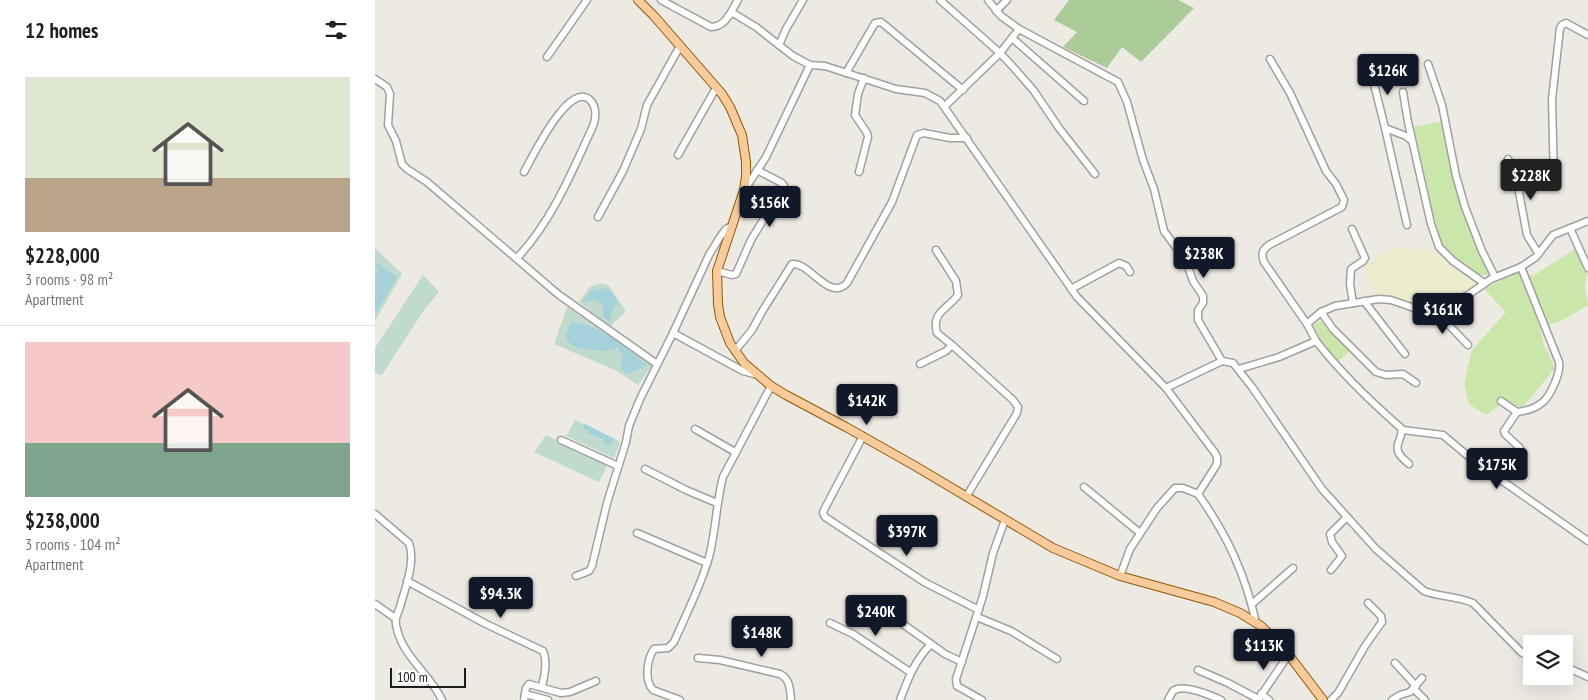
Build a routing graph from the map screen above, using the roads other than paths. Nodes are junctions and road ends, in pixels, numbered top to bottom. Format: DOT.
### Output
graph roads {
  1 [pos="587,0"];
  2 [pos="638,0"];
  3 [pos="661,0"];
  4 [pos="738,0"];
  5 [pos="803,0"];
  6 [pos="940,0"];
  7 [pos="988,0"];
  8 [pos="1007,0"];
  9 [pos="996,12"];
  10 [pos="728,16"];
  11 [pos="1019,29"];
  12 [pos="1588,35"];
  13 [pos="1012,38"];
  14 [pos="779,45"];
  15 [pos="680,46"];
  16 [pos="1001,53"];
  17 [pos="547,57"];
  18 [pos="1270,59"];
  19 [pos="1428,64"];
  20 [pos="810,65"];
  21 [pos="1370,68"];
  22 [pos="846,73"];
  23 [pos="864,78"];
  24 [pos="375,79"];
  25 [pos="716,88"];
  26 [pos="963,90"];
  27 [pos="1403,92"];
  28 [pos="1084,101"];
  29 [pos="945,106"];
  30 [pos="1385,128"];
  31 [pos="967,138"];
  32 [pos="1412,141"];
  33 [pos="678,155"];
  34 [pos="1508,159"];
  35 [pos="757,170"];
  36 [pos="525,172"];
  37 [pos="859,172"];
  38 [pos="1095,174"];
  39 [pos="1555,184"];
  40 [pos="744,190"];
  41 [pos="598,217"];
  42 [pos="1588,221"];
  43 [pos="1407,225"];
  44 [pos="732,226"];
  45 [pos="1570,228"];
  46 [pos="1352,229"];
  47 [pos="936,250"];
  48 [pos="1538,253"];
  49 [pos="517,258"];
  50 [pos="1521,267"];
  51 [pos="1588,268"];
  52 [pos="717,271"];
  53 [pos="1130,272"];
  54 [pos="1495,277"];
  55 [pos="1484,283"];
  56 [pos="1071,289"];
  57 [pos="1364,301"];
  58 [pos="1353,303"];
  59 [pos="1438,309"];
  60 [pos="1321,312"];
  61 [pos="1307,324"];
  62 [pos="673,333"];
  63 [pos="1316,341"];
  64 [pos="1468,345"];
  65 [pos="952,346"];
  66 [pos="735,351"];
  67 [pos="1405,354"];
  68 [pos="1222,361"];
  69 [pos="657,364"];
  70 [pos="920,364"];
  71 [pos="1239,369"];
  72 [pos="758,375"];
  73 [pos="1415,383"];
  74 [pos="771,386"];
  75 [pos="1166,388"];
  76 [pos="1501,401"];
  77 [pos="1517,412"];
  78 [pos="695,429"];
  79 [pos="1403,430"];
  80 [pos="863,436"];
  81 [pos="561,440"];
  82 [pos="735,452"];
  83 [pos="1409,464"];
  84 [pos="618,466"];
  85 [pos="645,469"];
  86 [pos="1501,480"];
  87 [pos="1084,487"];
  88 [pos="1198,494"];
  89 [pos="966,497"];
  90 [pos="717,503"];
  91 [pos="375,514"];
  92 [pos="1347,517"];
  93 [pos="1005,520"];
  94 [pos="1140,533"];
  95 [pos="637,534"];
  96 [pos="1588,541"];
  97 [pos="707,563"];
  98 [pos="1293,568"];
  99 [pos="1331,570"];
  100 [pos="576,576"];
  101 [pos="1120,576"];
  102 [pos="407,581"];
  103 [pos="375,604"];
  104 [pos="1252,604"];
  105 [pos="1368,604"];
  106 [pos="979,610"];
  107 [pos="886,612"];
  108 [pos="977,617"];
  109 [pos="395,618"];
  110 [pos="831,623"];
  111 [pos="1256,623"];
  112 [pos="931,644"];
  113 [pos="1523,653"];
  114 [pos="1289,654"];
  115 [pos="698,658"];
  116 [pos="1057,659"];
  117 [pos="962,662"];
  118 [pos="1395,663"];
  119 [pos="1198,670"];
  120 [pos="1573,670"];
  121 [pos="910,672"];
  122 [pos="1588,677"];
  123 [pos="1423,678"];
  124 [pos="596,681"];
  125 [pos="542,687"];
  126 [pos="1415,687"];
  127 [pos="524,697"];
  128 [pos="1259,698"];
  129 [pos="442,700"];
  130 [pos="548,700"];
  131 [pos="679,700"];
  132 [pos="791,700"];
  133 [pos="900,700"];
  134 [pos="982,700"];
  135 [pos="1168,700"];
  136 [pos="1221,700"];
  137 [pos="1269,700"];
  138 [pos="1323,700"];
  139 [pos="1331,700"];
  140 [pos="1393,700"];
  141 [pos="1425,700"];
  1 -- 17 [label="street"];
  2 -- 15 [label="main road"];
  3 -- 10 [label="street"];
  4 -- 10 [label="street"];
  5 -- 14 [label="street"];
  6 -- 16 [label="street"];
  7 -- 9 [label="street"];
  8 -- 9 [label="street"];
  9 -- 11 [label="street"];
  10 -- 14 [label="street"];
  11 -- 13 [label="street"];
  11 -- 68 [label="street"];
  12 -- 39 [label="street"];
  13 -- 16 [label="street"];
  13 -- 28 [label="street"];
  14 -- 20 [label="street"];
  15 -- 25 [label="main road"];
  15 -- 41 [label="street"];
  16 -- 26 [label="street"];
  16 -- 38 [label="street"];
  18 -- 61 [label="street"];
  19 -- 54 [label="street"];
  20 -- 22 [label="street"];
  20 -- 35 [label="street"];
  21 -- 30 [label="street"];
  22 -- 23 [label="street"];
  22 -- 26 [label="street"];
  23 -- 29 [label="street"];
  23 -- 37 [label="street"];
  24 -- 49 [label="street"];
  25 -- 33 [label="street"];
  25 -- 40 [label="main road"];
  26 -- 29 [label="street"];
  27 -- 32 [label="street"];
  29 -- 31 [label="street"];
  30 -- 32 [label="street"];
  30 -- 43 [label="street"];
  31 -- 56 [label="street"];
  31 -- 66 [label="street"];
  32 -- 55 [label="street"];
  34 -- 48 [label="street"];
  35 -- 40 [label="street"];
  35 -- 52 [label="street"];
  36 -- 49 [label="street"];
  40 -- 44 [label="main road"];
  42 -- 45 [label="street"];
  44 -- 52 [label="main road"];
  44 -- 62 [label="street"];
  45 -- 48 [label="street"];
  45 -- 51 [label="street"];
  46 -- 58 [label="street"];
  47 -- 65 [label="street"];
  48 -- 50 [label="street"];
  49 -- 69 [label="street"];
  50 -- 54 [label="street"];
  50 -- 77 [label="street"];
  52 -- 66 [label="main road"];
  53 -- 56 [label="street"];
  54 -- 55 [label="street"];
  55 -- 59 [label="street"];
  56 -- 75 [label="street"];
  57 -- 58 [label="street"];
  57 -- 59 [label="street"];
  57 -- 67 [label="street"];
  58 -- 60 [label="street"];
  59 -- 64 [label="street"];
  60 -- 61 [label="street"];
  60 -- 73 [label="street"];
  61 -- 63 [label="street"];
  62 -- 69 [label="street"];
  62 -- 72 [label="street"];
  63 -- 71 [label="street"];
  63 -- 79 [label="street"];
  65 -- 70 [label="street"];
  65 -- 89 [label="street"];
  66 -- 72 [label="main road"];
  68 -- 71 [label="street"];
  68 -- 75 [label="street"];
  69 -- 84 [label="street"];
  71 -- 92 [label="street"];
  72 -- 74 [label="main road"];
  74 -- 80 [label="main road"];
  74 -- 82 [label="street"];
  75 -- 88 [label="street"];
  76 -- 77 [label="street"];
  77 -- 86 [label="street"];
  78 -- 82 [label="street"];
  79 -- 83 [label="street"];
  79 -- 86 [label="street"];
  80 -- 89 [label="main road"];
  80 -- 106 [label="street"];
  81 -- 84 [label="street"];
  82 -- 90 [label="street"];
  84 -- 100 [label="street"];
  85 -- 90 [label="street"];
  86 -- 96 [label="street"];
  87 -- 94 [label="street"];
  88 -- 94 [label="street"];
  88 -- 104 [label="street"];
  89 -- 93 [label="main road"];
  90 -- 97 [label="street"];
  91 -- 102 [label="street"];
  92 -- 99 [label="street"];
  92 -- 113 [label="street"];
  93 -- 101 [label="main road"];
  93 -- 106 [label="street"];
  94 -- 101 [label="street"];
  95 -- 97 [label="street"];
  97 -- 131 [label="street"];
  98 -- 104 [label="street"];
  101 -- 111 [label="main road"];
  102 -- 109 [label="street"];
  102 -- 125 [label="street"];
  103 -- 109 [label="street"];
  104 -- 111 [label="street"];
  105 -- 139 [label="street"];
  106 -- 108 [label="street"];
  107 -- 112 [label="street"];
  108 -- 116 [label="street"];
  108 -- 117 [label="street"];
  109 -- 129 [label="street"];
  110 -- 121 [label="street"];
  111 -- 114 [label="main road"];
  112 -- 117 [label="street"];
  112 -- 121 [label="street"];
  114 -- 128 [label="street"];
  114 -- 138 [label="main road"];
  115 -- 132 [label="street"];
  117 -- 134 [label="street"];
  118 -- 126 [label="street"];
  119 -- 128 [label="street"];
  120 -- 122 [label="street"];
  121 -- 133 [label="street"];
  123 -- 126 [label="street"];
  124 -- 125 [label="street"];
  125 -- 127 [label="street"];
  126 -- 140 [label="street"];
  126 -- 141 [label="street"];
  127 -- 130 [label="street"];
  128 -- 137 [label="street"];
  135 -- 136 [label="street"];
}
